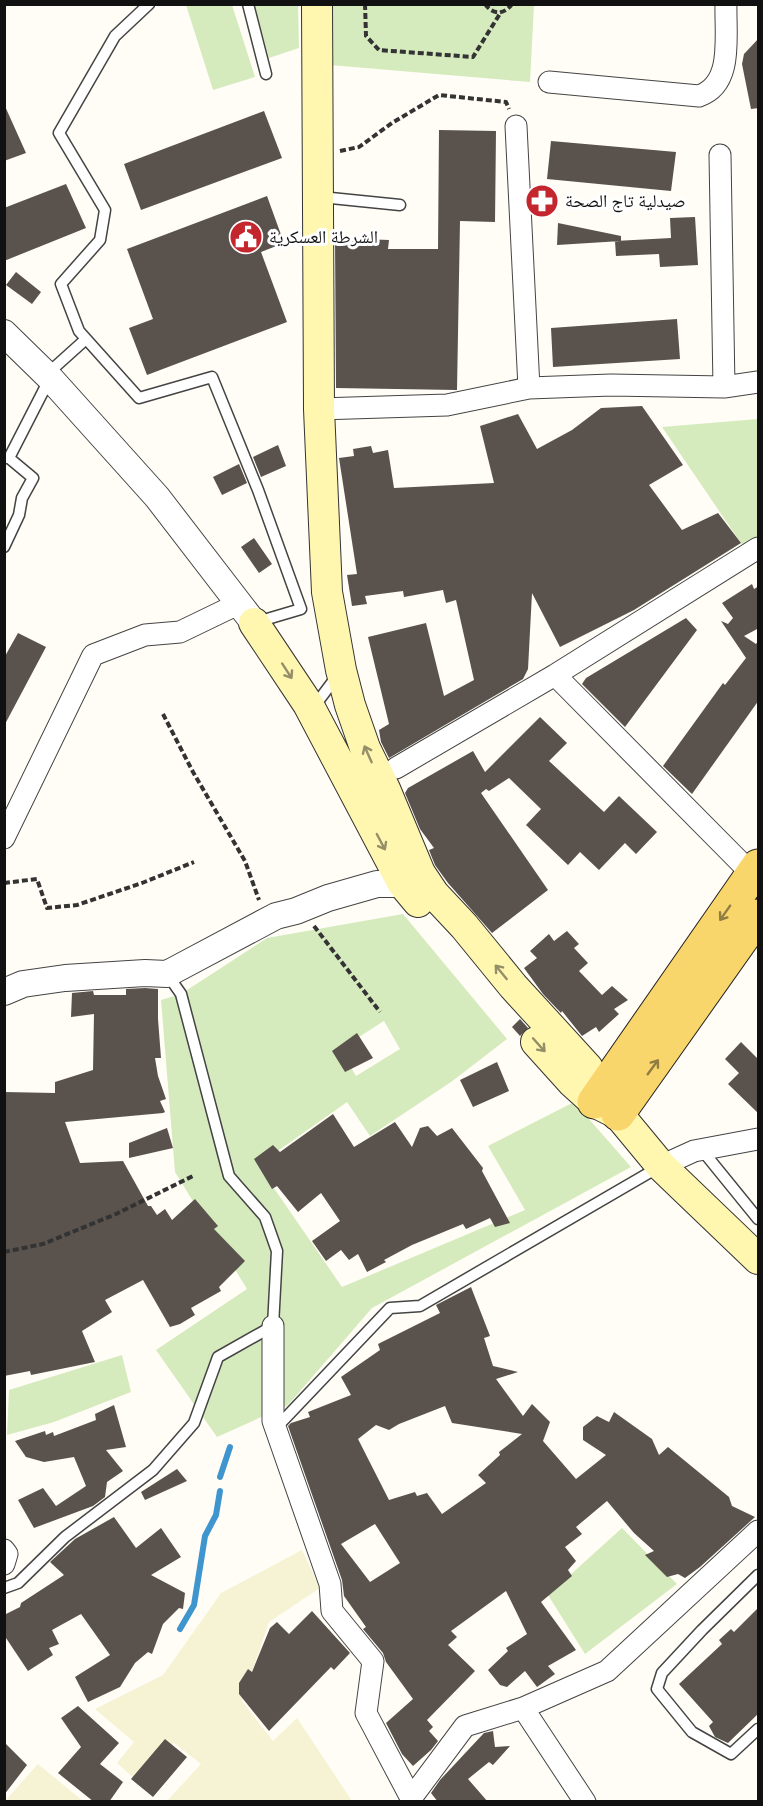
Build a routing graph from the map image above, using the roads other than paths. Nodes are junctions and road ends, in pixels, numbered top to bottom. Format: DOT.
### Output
graph roads {
  1 [pos="149,4"];
  2 [pos="248,4"];
  3 [pos="317,4"];
  4 [pos="726,4"];
  5 [pos="266,74"];
  6 [pos="549,82"];
  7 [pos="516,126"];
  8 [pos="720,155"];
  9 [pos="318,196"];
  10 [pos="400,205"];
  11 [pos="4,333"];
  12 [pos="86,339"];
  13 [pos="48,377"];
  14 [pos="759,382"];
  15 [pos="724,387"];
  16 [pos="529,388"];
  17 [pos="319,409"];
  18 [pos="7,458"];
  19 [pos="4,547"];
  20 [pos="759,548"];
  21 [pos="246,613"];
  22 [pos="340,670"];
  23 [pos="555,675"];
  24 [pos="308,704"];
  25 [pos="396,768"];
  26 [pos="4,838"];
  27 [pos="755,870"];
  28 [pos="414,882"];
  29 [pos="759,916"];
  30 [pos="167,974"];
  31 [pos="4,992"];
  32 [pos="606,1108"];
  33 [pos="759,1138"];
  34 [pos="702,1150"];
  35 [pos="661,1166"];
  36 [pos="759,1219"];
  37 [pos="759,1259"];
  38 [pos="273,1326"];
  39 [pos="275,1429"];
  40 [pos="759,1531"];
  41 [pos="4,1550"];
  42 [pos="4,1564"];
  43 [pos="759,1575"];
  44 [pos="4,1588"];
  45 [pos="523,1708"];
  46 [pos="759,1729"];
  47 [pos="410,1800"];
  48 [pos="585,1802"];
  1 -- 12 [label="lane"];
  2 -- 5 [label="lane"];
  3 -- 9 [label="main road"];
  4 -- 6 [label="street"];
  7 -- 16 [label="street"];
  8 -- 15 [label="street"];
  9 -- 10 [label="lane"];
  9 -- 17 [label="main road"];
  11 -- 13 [label="street"];
  12 -- 13 [label="lane"];
  12 -- 21 [label="lane"];
  13 -- 18 [label="lane"];
  13 -- 21 [label="street"];
  14 -- 15 [label="street"];
  15 -- 16 [label="street"];
  16 -- 17 [label="street"];
  17 -- 22 [label="main road"];
  18 -- 19 [label="lane"];
  20 -- 23 [label="street"];
  21 -- 24 [label="main road, one-way"];
  21 -- 26 [label="street"];
  22 -- 24 [label="lane"];
  28 -- 22 [label="main road, one-way"];
  23 -- 25 [label="street"];
  23 -- 27 [label="street"];
  24 -- 28 [label="main road, one-way"];
  27 -- 32 [label="main road, one-way"];
  28 -- 30 [label="street"];
  28 -- 32 [label="main road"];
  32 -- 29 [label="main road, one-way"];
  30 -- 31 [label="street"];
  30 -- 38 [label="lane"];
  32 -- 35 [label="main road"];
  33 -- 34 [label="street"];
  34 -- 35 [label="street"];
  34 -- 36 [label="lane"];
  35 -- 37 [label="main road"];
  35 -- 39 [label="lane"];
  38 -- 39 [label="street"];
  38 -- 44 [label="lane"];
  39 -- 47 [label="street"];
  40 -- 45 [label="street"];
  41 -- 42 [label="street"];
  43 -- 46 [label="lane"];
  45 -- 47 [label="street"];
  45 -- 48 [label="street"];
}
